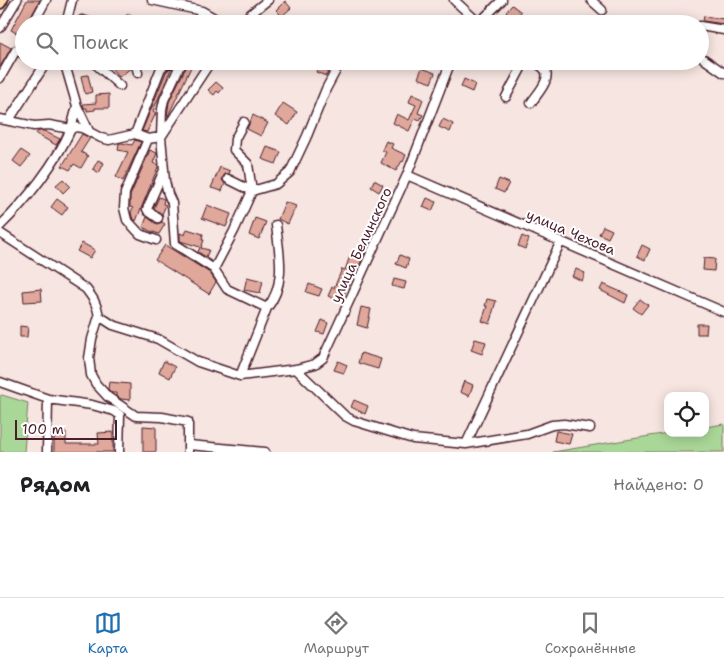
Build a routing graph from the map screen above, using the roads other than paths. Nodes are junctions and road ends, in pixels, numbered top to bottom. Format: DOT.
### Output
graph roads {
  1 [pos="17,0"];
  2 [pos="46,0"];
  3 [pos="72,0"];
  4 [pos="152,0"];
  5 [pos="268,0"];
  6 [pos="454,0"];
  7 [pos="502,0"];
  8 [pos="591,0"];
  9 [pos="602,10"];
  10 [pos="202,11"];
  11 [pos="38,15"];
  12 [pos="68,15"];
  13 [pos="200,15"];
  14 [pos="209,15"];
  15 [pos="249,15"];
  16 [pos="470,15"];
  17 [pos="487,15"];
  18 [pos="0,28"];
  19 [pos="709,28"];
  20 [pos="724,30"];
  21 [pos="15,52"];
  22 [pos="709,62"];
  23 [pos="41,70"];
  24 [pos="67,70"];
  25 [pos="102,70"];
  26 [pos="137,70"];
  27 [pos="160,70"];
  28 [pos="178,70"];
  29 [pos="205,70"];
  30 [pos="336,70"];
  31 [pos="448,70"];
  32 [pos="520,70"];
  33 [pos="546,70"];
  34 [pos="138,73"];
  35 [pos="724,73"];
  36 [pos="0,78"];
  37 [pos="120,86"];
  38 [pos="506,97"];
  39 [pos="531,103"];
  40 [pos="77,106"];
  41 [pos="0,119"];
  42 [pos="10,120"];
  43 [pos="244,122"];
  44 [pos="71,130"];
  45 [pos="90,132"];
  46 [pos="135,134"];
  47 [pos="161,137"];
  48 [pos="148,139"];
  49 [pos="164,170"];
  50 [pos="407,175"];
  51 [pos="228,179"];
  52 [pos="252,191"];
  53 [pos="158,218"];
  54 [pos="276,224"];
  55 [pos="0,226"];
  56 [pos="0,234"];
  57 [pos="156,240"];
  58 [pos="561,241"];
  59 [pos="214,270"];
  60 [pos="267,308"];
  61 [pos="724,312"];
  62 [pos="98,316"];
  63 [pos="296,369"];
  64 [pos="240,376"];
  65 [pos="0,382"];
  66 [pos="48,400"];
  67 [pos="590,428"];
  68 [pos="466,444"];
  69 [pos="189,449"];
  70 [pos="48,452"];
  71 [pos="119,452"];
  72 [pos="265,452"];
  1 -- 18 [label="street"];
  2 -- 11 [label="street"];
  3 -- 12 [label="street"];
  4 -- 10 [label="street"];
  5 -- 15 [label="street"];
  6 -- 16 [label="street"];
  7 -- 17 [label="street"];
  8 -- 9 [label="street"];
  10 -- 13 [label="street"];
  10 -- 14 [label="street"];
  19 -- 20 [label="street"];
  21 -- 36 [label="street"];
  22 -- 35 [label="street"];
  23 -- 42 [label="street"];
  24 -- 40 [label="street"];
  25 -- 37 [label="street"];
  26 -- 34 [label="street"];
  27 -- 46 [label="street"];
  28 -- 47 [label="street"];
  29 -- 47 [label="street"];
  30 -- 52 [label="street"];
  31 -- 50 [label="street, улица Белинского"];
  32 -- 38 [label="street"];
  33 -- 39 [label="street"];
  40 -- 44 [label="street"];
  40 -- 45 [label="street"];
  41 -- 42 [label="street"];
  42 -- 44 [label="street"];
  43 -- 52 [label="street"];
  44 -- 45 [label="street"];
  44 -- 55 [label="street"];
  45 -- 46 [label="street"];
  46 -- 48 [label="street"];
  47 -- 48 [label="street"];
  47 -- 49 [label="street"];
  48 -- 57 [label="street"];
  49 -- 53 [label="street"];
  49 -- 59 [label="street"];
  50 -- 58 [label="street, улица Чехова"];
  50 -- 63 [label="street, улица Белинского"];
  51 -- 52 [label="street"];
  52 -- 59 [label="street"];
  54 -- 60 [label="street"];
  56 -- 62 [label="street"];
  58 -- 61 [label="street, улица Чехова"];
  58 -- 68 [label="street"];
  59 -- 60 [label="street"];
  60 -- 64 [label="street"];
  62 -- 64 [label="street"];
  62 -- 69 [label="street"];
  63 -- 64 [label="street, улица Белинского"];
  63 -- 68 [label="street"];
  65 -- 66 [label="street"];
  66 -- 70 [label="street"];
  66 -- 71 [label="street"];
  67 -- 68 [label="street"];
  69 -- 72 [label="street"];
}
